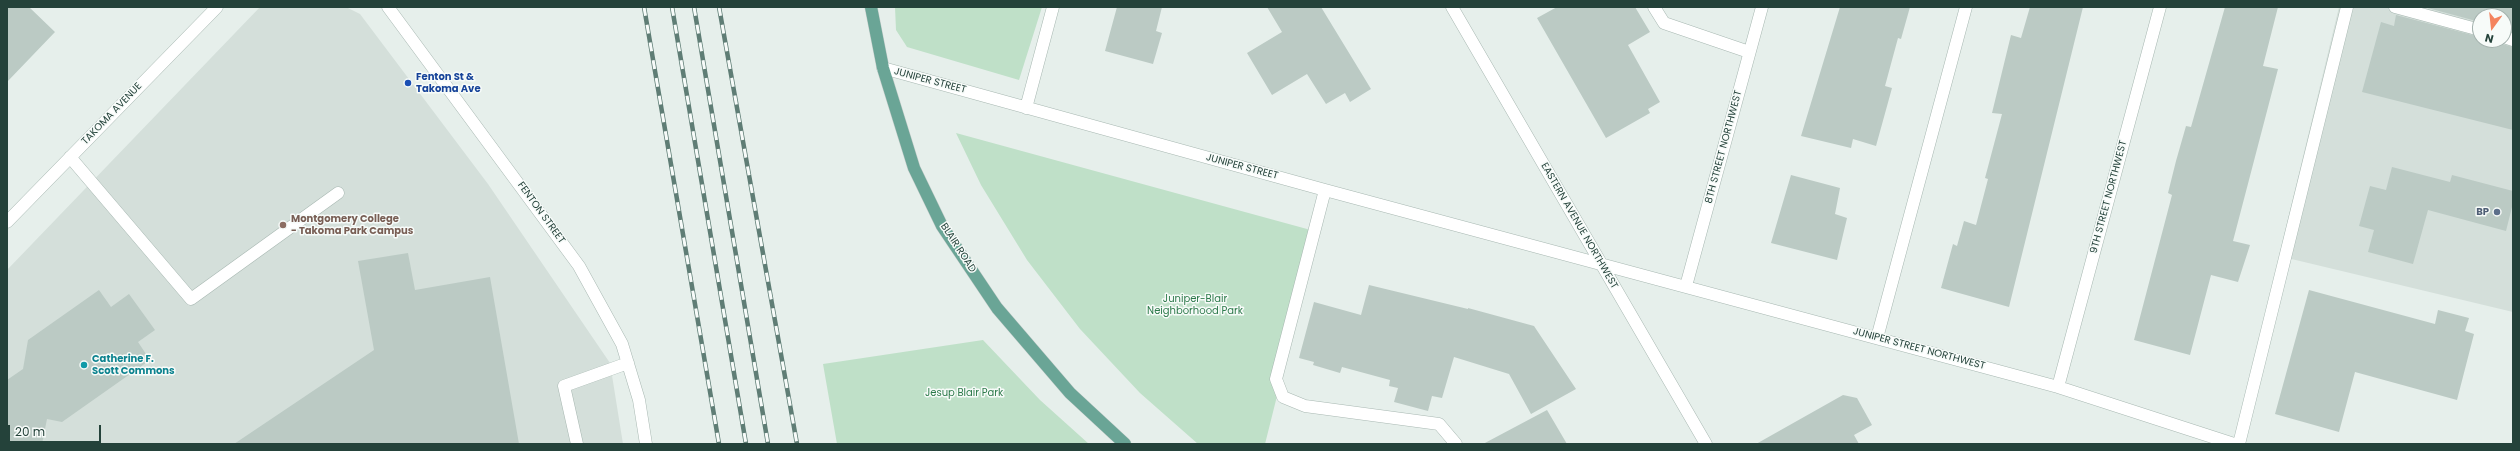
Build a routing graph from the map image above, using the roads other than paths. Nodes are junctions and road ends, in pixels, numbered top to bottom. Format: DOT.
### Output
graph roads {
  1 [pos="217,7"];
  2 [pos="388,7"];
  3 [pos="871,7"];
  4 [pos="1053,7"];
  5 [pos="1452,7"];
  6 [pos="1654,7"];
  7 [pos="1762,7"];
  8 [pos="1966,7"];
  9 [pos="2160,7"];
  10 [pos="2347,7"];
  11 [pos="2398,8"];
  12 [pos="2472,28"];
  13 [pos="1749,52"];
  14 [pos="883,68"];
  15 [pos="1026,108"];
  16 [pos="70,157"];
  17 [pos="1326,190"];
  18 [pos="338,193"];
  19 [pos="7,222"];
  20 [pos="1601,264"];
  21 [pos="1686,286"];
  22 [pos="1877,338"];
  23 [pos="628,363"];
  24 [pos="2058,387"];
  25 [pos="577,444"];
  26 [pos="646,444"];
  27 [pos="1125,444"];
  28 [pos="1456,444"];
  29 [pos="1706,444"];
  30 [pos="2234,444"];
  31 [pos="2239,444"];
  1 -- 16 [label="street, TAKOMA AVENUE"];
  2 -- 23 [label="street, FENTON STREET"];
  3 -- 14 [label="main road, BLAIR ROAD"];
  4 -- 15 [label="street"];
  5 -- 20 [label="street, EASTERN AVENUE NORTHWEST"];
  6 -- 13 [label="street"];
  7 -- 13 [label="street, 8TH STREET NORTHWEST"];
  8 -- 22 [label="street"];
  9 -- 24 [label="street, 9TH STREET NORTHWEST"];
  10 -- 31 [label="street"];
  11 -- 12 [label="street"];
  13 -- 21 [label="street, 8TH STREET NORTHWEST"];
  14 -- 15 [label="street, JUNIPER STREET"];
  14 -- 27 [label="main road, BLAIR ROAD"];
  15 -- 17 [label="street, JUNIPER STREET"];
  16 -- 18 [label="street"];
  16 -- 19 [label="street, TAKOMA AVENUE"];
  17 -- 20 [label="street, JUNIPER STREET"];
  17 -- 28 [label="street"];
  20 -- 21 [label="street, JUNIPER STREET NORTHWEST"];
  20 -- 29 [label="street, EASTERN AVENUE NORTHWEST"];
  21 -- 22 [label="street, JUNIPER STREET NORTHWEST"];
  22 -- 24 [label="street, JUNIPER STREET NORTHWEST"];
  23 -- 25 [label="street"];
  23 -- 26 [label="street, FENTON STREET"];
  24 -- 30 [label="street, JUNIPER STREET NORTHWEST"];
}
